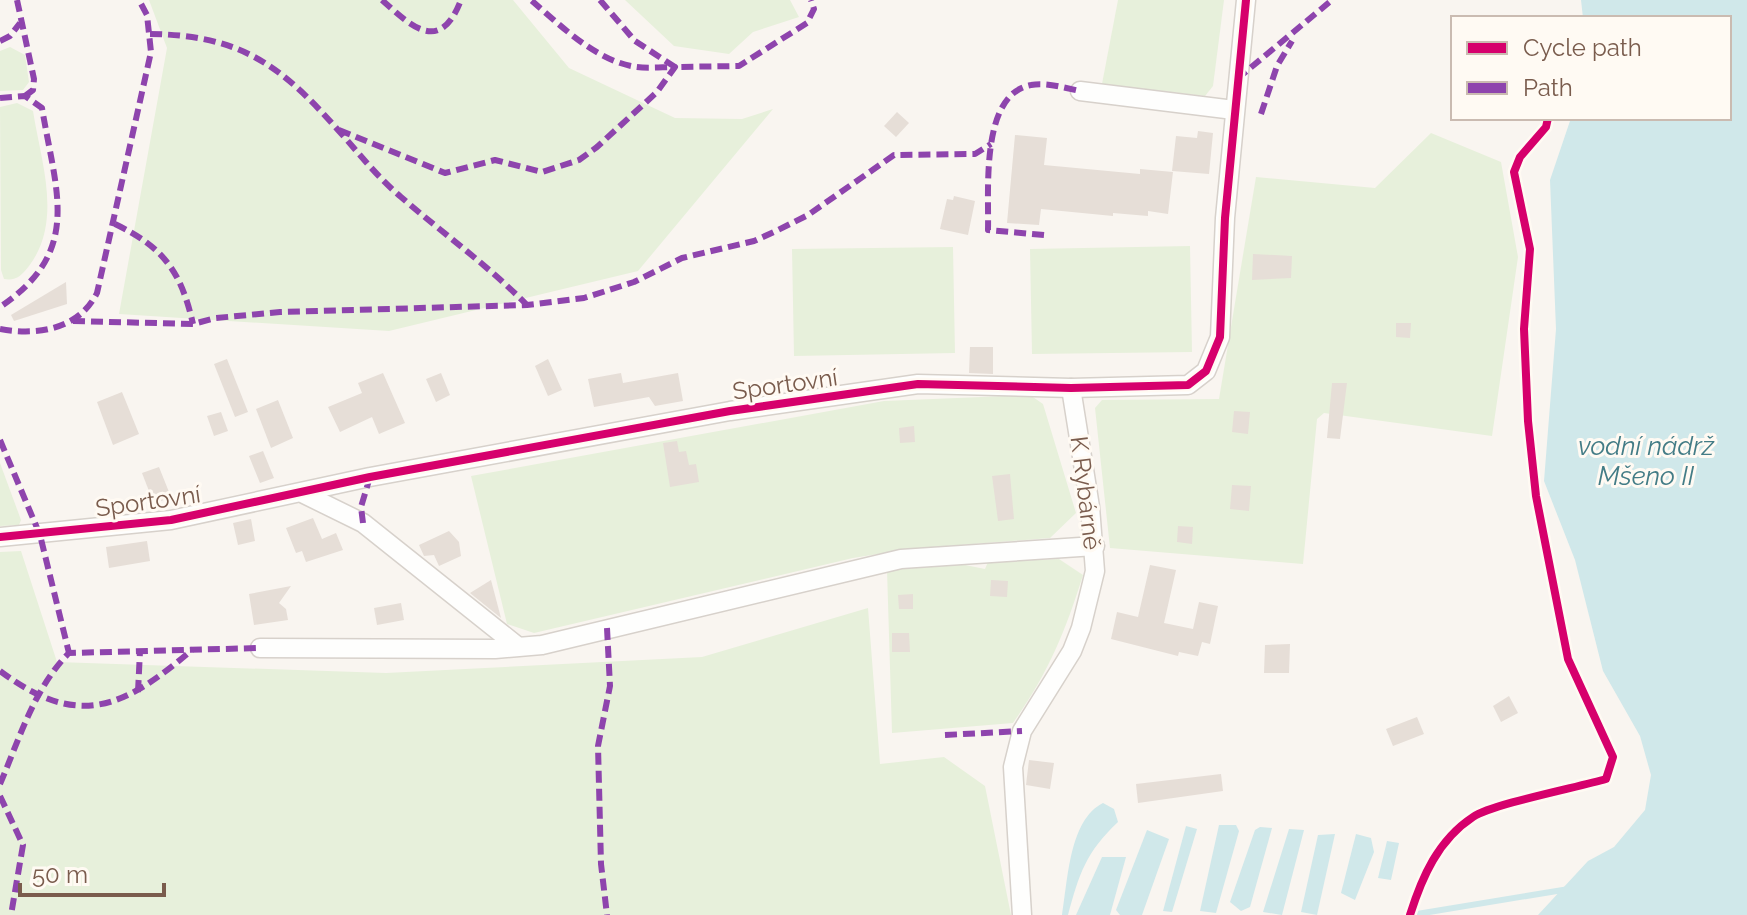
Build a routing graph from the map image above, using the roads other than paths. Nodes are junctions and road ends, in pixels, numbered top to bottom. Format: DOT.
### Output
graph roads {
  1 [pos="1246,0"];
  2 [pos="1080,91"];
  3 [pos="1234,110"];
  4 [pos="1071,388"];
  5 [pos="304,494"];
  6 [pos="0,537"];
  7 [pos="1095,546"];
  8 [pos="516,645"];
  9 [pos="260,648"];
  10 [pos="1022,915"];
  1 -- 3 [label="street, Sportovní"];
  2 -- 3 [label="street"];
  3 -- 4 [label="street, Sportovní"];
  4 -- 5 [label="street, Sportovní"];
  4 -- 7 [label="street, K Rybárně"];
  5 -- 6 [label="street, Sportovní"];
  5 -- 8 [label="street"];
  7 -- 8 [label="street"];
  7 -- 10 [label="street, K Rybárně"];
  8 -- 9 [label="street"];
}
